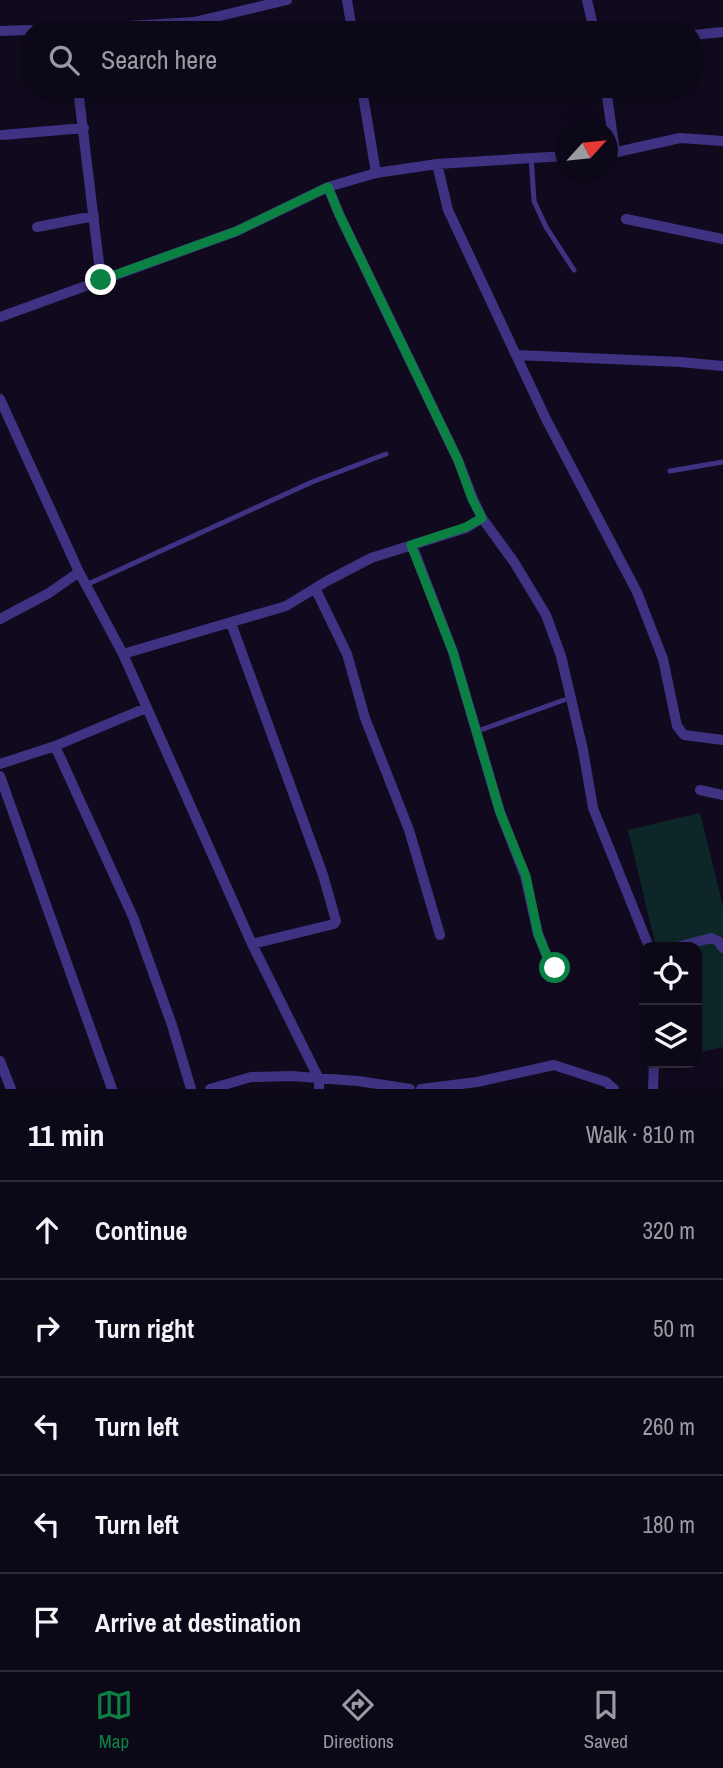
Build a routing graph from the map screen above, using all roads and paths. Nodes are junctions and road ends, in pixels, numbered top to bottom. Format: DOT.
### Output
graph roads {
  1 [pos="287,0"];
  2 [pos="347,0"];
  3 [pos="587,0"];
  4 [pos="198,21"];
  5 [pos="350,21"];
  6 [pos="592,21"];
  7 [pos="21,30"];
  8 [pos="0,31"];
  9 [pos="723,32"];
  10 [pos="702,34"];
  11 [pos="79,98"];
  12 [pos="364,98"];
  13 [pos="607,98"];
  14 [pos="608,119"];
  15 [pos="83,128"];
  16 [pos="2,135"];
  17 [pos="723,141"];
  18 [pos="618,151"];
  19 [pos="531,156"];
  20 [pos="555,156"];
  21 [pos="437,164"];
  22 [pos="376,173"];
  23 [pos="328,187"];
  24 [pos="94,216"];
  25 [pos="626,219"];
  26 [pos="37,227"];
  27 [pos="723,239"];
  28 [pos="574,270"];
  29 [pos="101,280"];
  30 [pos="0,317"];
  31 [pos="516,355"];
  32 [pos="723,366"];
  33 [pos="0,398"];
  34 [pos="386,454"];
  35 [pos="723,462"];
  36 [pos="670,471"];
  37 [pos="482,518"];
  38 [pos="411,545"];
  39 [pos="79,572"];
  40 [pos="86,585"];
  41 [pos="315,588"];
  42 [pos="0,619"];
  43 [pos="231,623"];
  44 [pos="122,654"];
  45 [pos="564,700"];
  46 [pos="146,708"];
  47 [pos="475,732"];
  48 [pos="723,740"];
  49 [pos="55,746"];
  50 [pos="0,764"];
  51 [pos="0,776"];
  52 [pos="700,790"];
  53 [pos="723,796"];
  54 [pos="440,935"];
  55 [pos="647,942"];
  56 [pos="696,942"];
  57 [pos="252,944"];
  58 [pos="723,948"];
  59 [pos="555,968"];
  60 [pos="0,1061"];
  61 [pos="654,1068"];
  62 [pos="510,1076"];
  63 [pos="319,1084"];
  64 [pos="11,1089"];
  65 [pos="112,1089"];
  66 [pos="191,1089"];
  67 [pos="210,1089"];
  68 [pos="410,1089"];
  69 [pos="421,1089"];
  70 [pos="510,1089"];
  71 [pos="614,1089"];
  72 [pos="653,1089"];
  1 -- 4 [label="street"];
  2 -- 5 [label="street"];
  3 -- 6 [label="street"];
  7 -- 8 [label="street"];
  9 -- 10 [label="street"];
  11 -- 15 [label="street"];
  12 -- 22 [label="street"];
  13 -- 14 [label="street"];
  15 -- 16 [label="street"];
  15 -- 24 [label="street"];
  17 -- 18 [label="street"];
  19 -- 20 [label="street"];
  19 -- 21 [label="street"];
  19 -- 28 [label="lane"];
  21 -- 22 [label="street"];
  21 -- 31 [label="street"];
  22 -- 23 [label="street"];
  23 -- 29 [label="street"];
  23 -- 37 [label="street"];
  24 -- 26 [label="street"];
  24 -- 29 [label="street"];
  25 -- 27 [label="street"];
  29 -- 30 [label="street"];
  31 -- 32 [label="street"];
  31 -- 48 [label="street"];
  33 -- 39 [label="street"];
  34 -- 40 [label="lane"];
  35 -- 36 [label="lane"];
  37 -- 38 [label="street"];
  37 -- 55 [label="street"];
  38 -- 41 [label="street"];
  38 -- 47 [label="street"];
  39 -- 40 [label="street"];
  39 -- 42 [label="street"];
  40 -- 44 [label="street"];
  41 -- 43 [label="street"];
  41 -- 54 [label="street"];
  43 -- 44 [label="street"];
  43 -- 57 [label="street"];
  44 -- 46 [label="street"];
  45 -- 47 [label="lane"];
  46 -- 49 [label="street"];
  46 -- 57 [label="street"];
  47 -- 59 [label="street"];
  49 -- 50 [label="street"];
  49 -- 66 [label="street"];
  51 -- 65 [label="street"];
  52 -- 53 [label="street"];
  56 -- 58 [label="street"];
  57 -- 63 [label="street"];
  60 -- 64 [label="street"];
  61 -- 72 [label="street"];
  62 -- 69 [label="street"];
  62 -- 70 [label="street"];
  62 -- 71 [label="street"];
  63 -- 67 [label="street"];
  63 -- 68 [label="street"];
}
